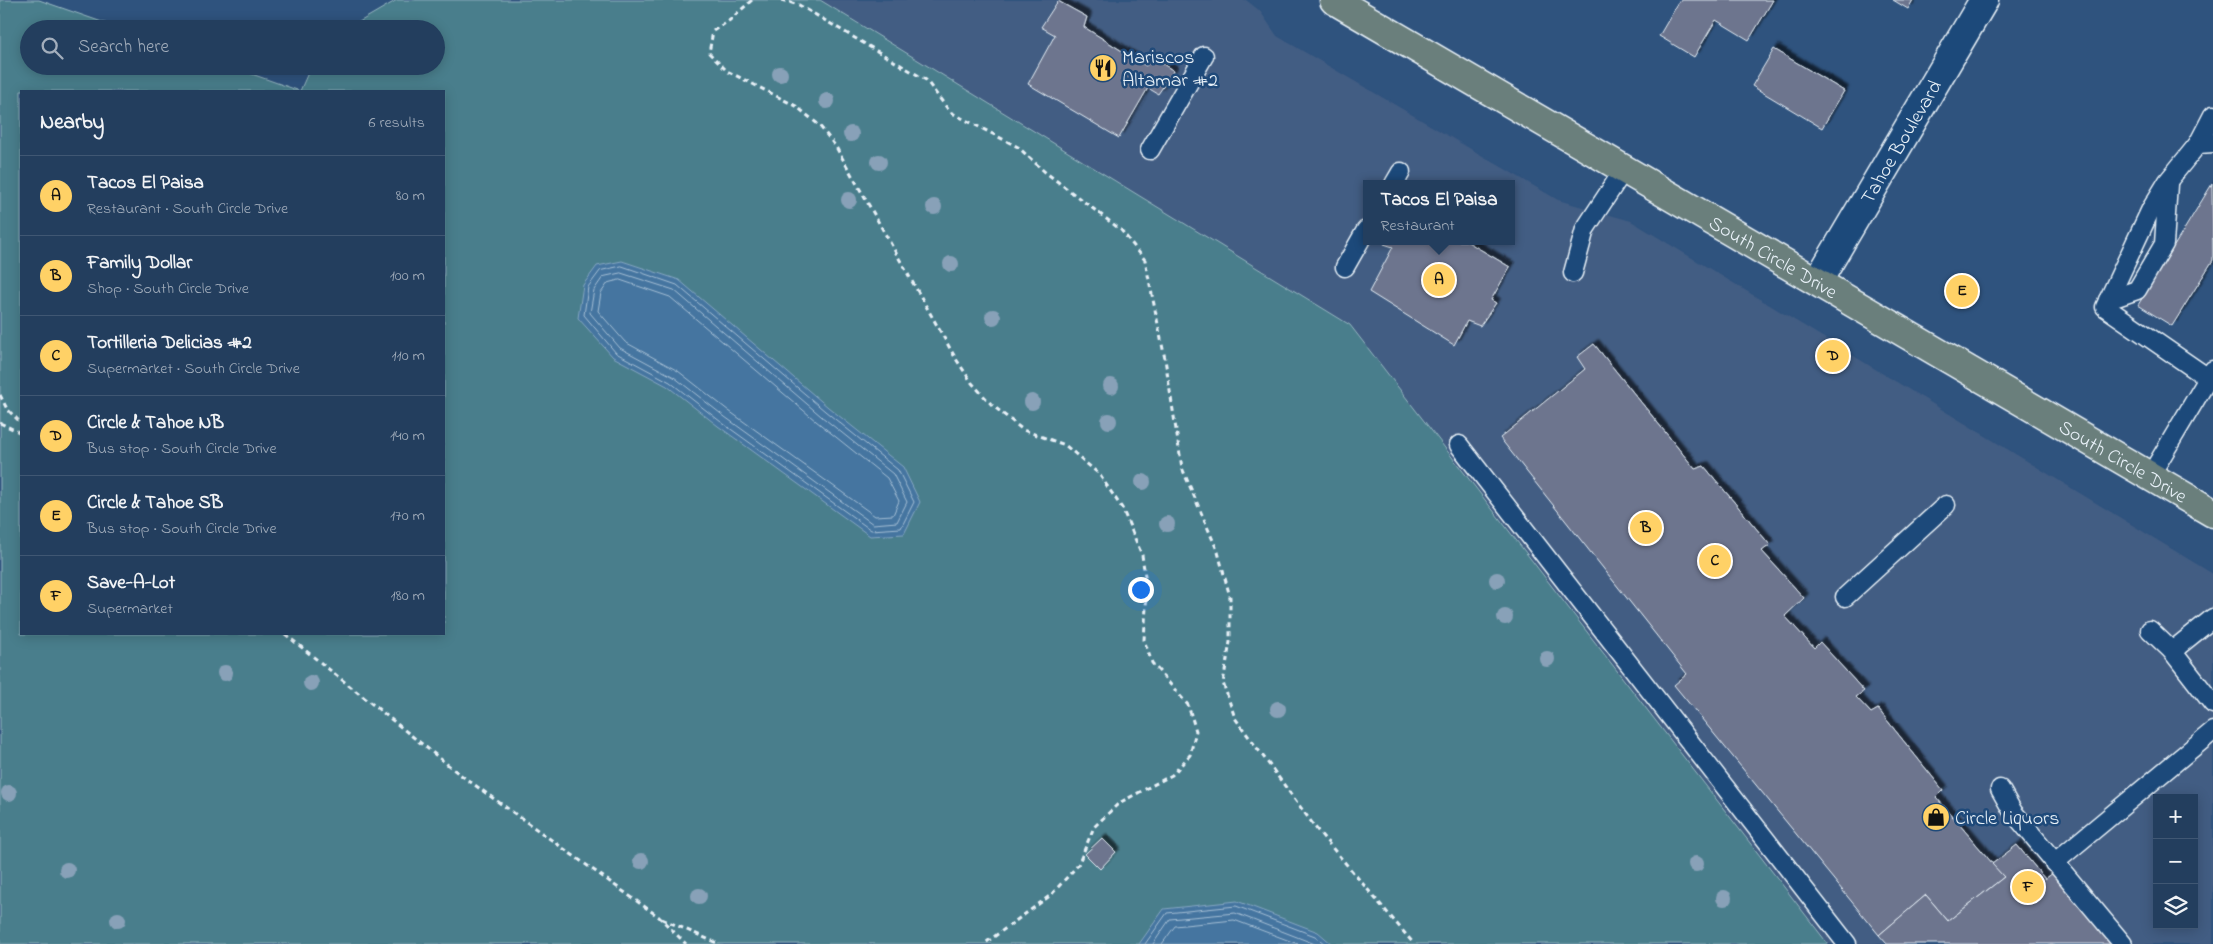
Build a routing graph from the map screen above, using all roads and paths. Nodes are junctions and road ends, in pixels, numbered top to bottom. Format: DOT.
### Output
graph roads {
  1 [pos="752,0"];
  2 [pos="781,0"];
  3 [pos="1334,0"];
  4 [pos="1984,0"];
  5 [pos="1204,56"];
  6 [pos="2213,115"];
  7 [pos="2205,144"];
  8 [pos="1150,150"];
  9 [pos="1624,168"];
  10 [pos="2168,181"];
  11 [pos="1363,235"];
  12 [pos="1345,267"];
  13 [pos="1573,273"];
  14 [pos="1818,281"];
  15 [pos="2108,300"];
  16 [pos="2210,374"];
  17 [pos="0,395"];
  18 [pos="20,422"];
  19 [pos="0,423"];
  20 [pos="20,433"];
  21 [pos="1460,445"];
  22 [pos="2150,476"];
  23 [pos="1946,505"];
  24 [pos="2213,513"];
  25 [pos="1845,597"];
  26 [pos="2213,618"];
  27 [pos="2150,630"];
  28 [pos="286,635"];
  29 [pos="2172,651"];
  30 [pos="2213,704"];
  31 [pos="2213,731"];
  32 [pos="2000,789"];
  33 [pos="2054,863"];
  34 [pos="659,918"];
  35 [pos="686,944"];
  36 [pos="719,944"];
  37 [pos="984,944"];
  38 [pos="1414,944"];
  39 [pos="1847,944"];
  40 [pos="2123,944"];
  1 -- 37 [label="path"];
  2 -- 38 [label="path"];
  3 -- 9 [label="main road, South Circle Drive"];
  4 -- 14 [label="street, Tahoe Boulevard"];
  5 -- 8 [label="lane"];
  6 -- 7 [label="lane"];
  7 -- 10 [label="lane"];
  9 -- 13 [label="lane"];
  9 -- 14 [label="main road, South Circle Drive"];
  10 -- 15 [label="lane"];
  10 -- 15 [label="lane"];
  11 -- 12 [label="lane"];
  14 -- 22 [label="main road, South Circle Drive"];
  15 -- 16 [label="lane"];
  16 -- 22 [label="lane"];
  17 -- 18 [label="path"];
  19 -- 20 [label="path"];
  21 -- 39 [label="lane"];
  22 -- 24 [label="main road, South Circle Drive"];
  23 -- 25 [label="lane"];
  26 -- 29 [label="lane"];
  27 -- 29 [label="lane"];
  28 -- 34 [label="path"];
  29 -- 30 [label="lane"];
  31 -- 33 [label="lane"];
  32 -- 33 [label="lane"];
  33 -- 40 [label="lane"];
  34 -- 35 [label="path"];
  34 -- 36 [label="path"];
}
